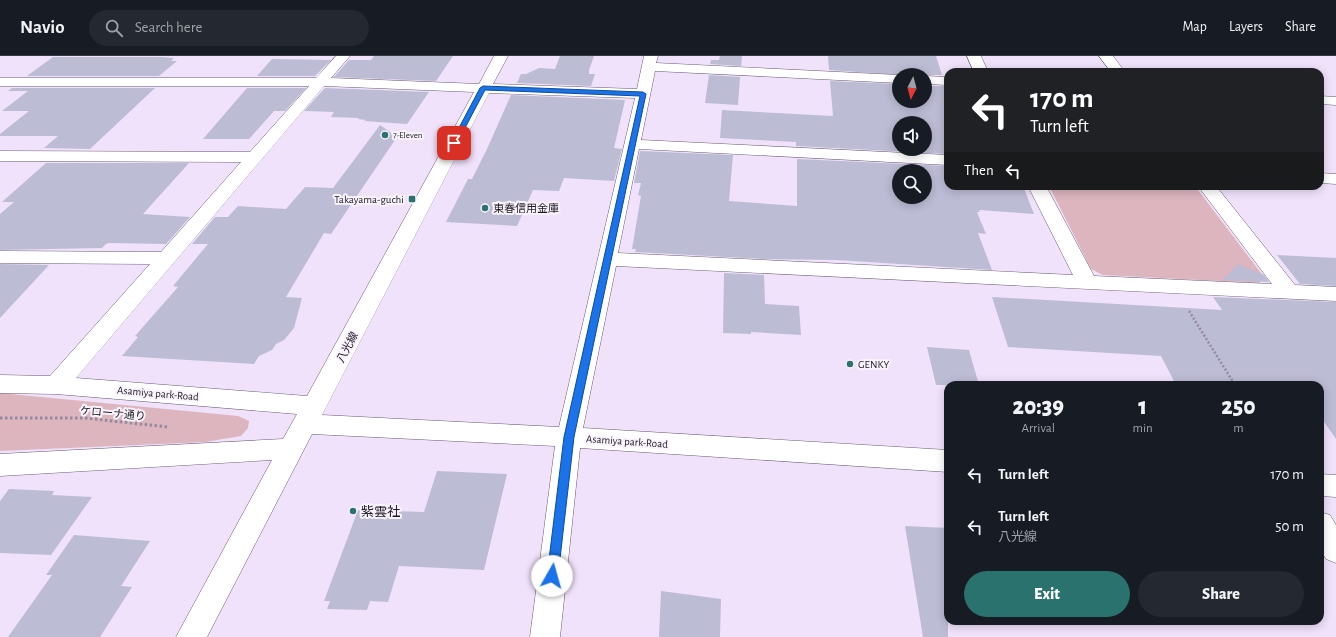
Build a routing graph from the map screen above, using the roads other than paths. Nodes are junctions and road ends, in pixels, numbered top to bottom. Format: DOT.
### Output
graph roads {
  1 [pos="342,56"];
  2 [pos="501,56"];
  3 [pos="974,56"];
  4 [pos="1106,56"];
  5 [pos="650,62"];
  6 [pos="979,68"];
  7 [pos="1115,68"];
  8 [pos="892,79"];
  9 [pos="932,80"];
  10 [pos="944,81"];
  11 [pos="0,82"];
  12 [pos="320,82"];
  13 [pos="483,88"];
  14 [pos="643,94"];
  15 [pos="1324,100"];
  16 [pos="1336,101"];
  17 [pos="633,144"];
  18 [pos="0,156"];
  19 [pos="255,157"];
  20 [pos="944,160"];
  21 [pos="1324,178"];
  22 [pos="1336,179"];
  23 [pos="1039,190"];
  24 [pos="1210,190"];
  25 [pos="0,257"];
  26 [pos="166,258"];
  27 [pos="608,259"];
  28 [pos="1087,282"];
  29 [pos="1289,292"];
  30 [pos="1336,294"];
  31 [pos="0,384"];
  32 [pos="56,384"];
  33 [pos="310,415"];
  34 [pos="569,437"];
  35 [pos="292,449"];
  36 [pos="944,461"];
  37 [pos="0,466"];
  38 [pos="1324,484"];
  39 [pos="1336,486"];
  40 [pos="1324,530"];
  41 [pos="1336,550"];
  42 [pos="191,637"];
  43 [pos="545,637"];
  1 -- 12 [label="street"];
  2 -- 13 [label="street, 八光線"];
  3 -- 6 [label="street"];
  4 -- 7 [label="street"];
  5 -- 8 [label="street"];
  5 -- 14 [label="street"];
  9 -- 10 [label="street"];
  11 -- 12 [label="street"];
  12 -- 13 [label="street"];
  12 -- 19 [label="street"];
  13 -- 14 [label="street"];
  13 -- 33 [label="street, 八光線"];
  14 -- 17 [label="street"];
  15 -- 16 [label="street"];
  17 -- 20 [label="street"];
  17 -- 27 [label="street"];
  18 -- 19 [label="street"];
  19 -- 26 [label="street"];
  21 -- 22 [label="street"];
  23 -- 28 [label="street"];
  24 -- 29 [label="street"];
  25 -- 26 [label="street"];
  26 -- 32 [label="street"];
  27 -- 28 [label="street"];
  27 -- 34 [label="street"];
  28 -- 29 [label="street"];
  29 -- 30 [label="street"];
  31 -- 32 [label="street, Asamiya park-Road"];
  32 -- 33 [label="street, Asamiya park-Road"];
  33 -- 34 [label="street, Asamiya park-Road"];
  33 -- 35 [label="street, 八光線"];
  34 -- 36 [label="street, Asamiya park-Road"];
  34 -- 43 [label="street"];
  35 -- 37 [label="street"];
  35 -- 42 [label="street, 八光線"];
  38 -- 39 [label="street"];
  40 -- 41 [label="street"];
}
